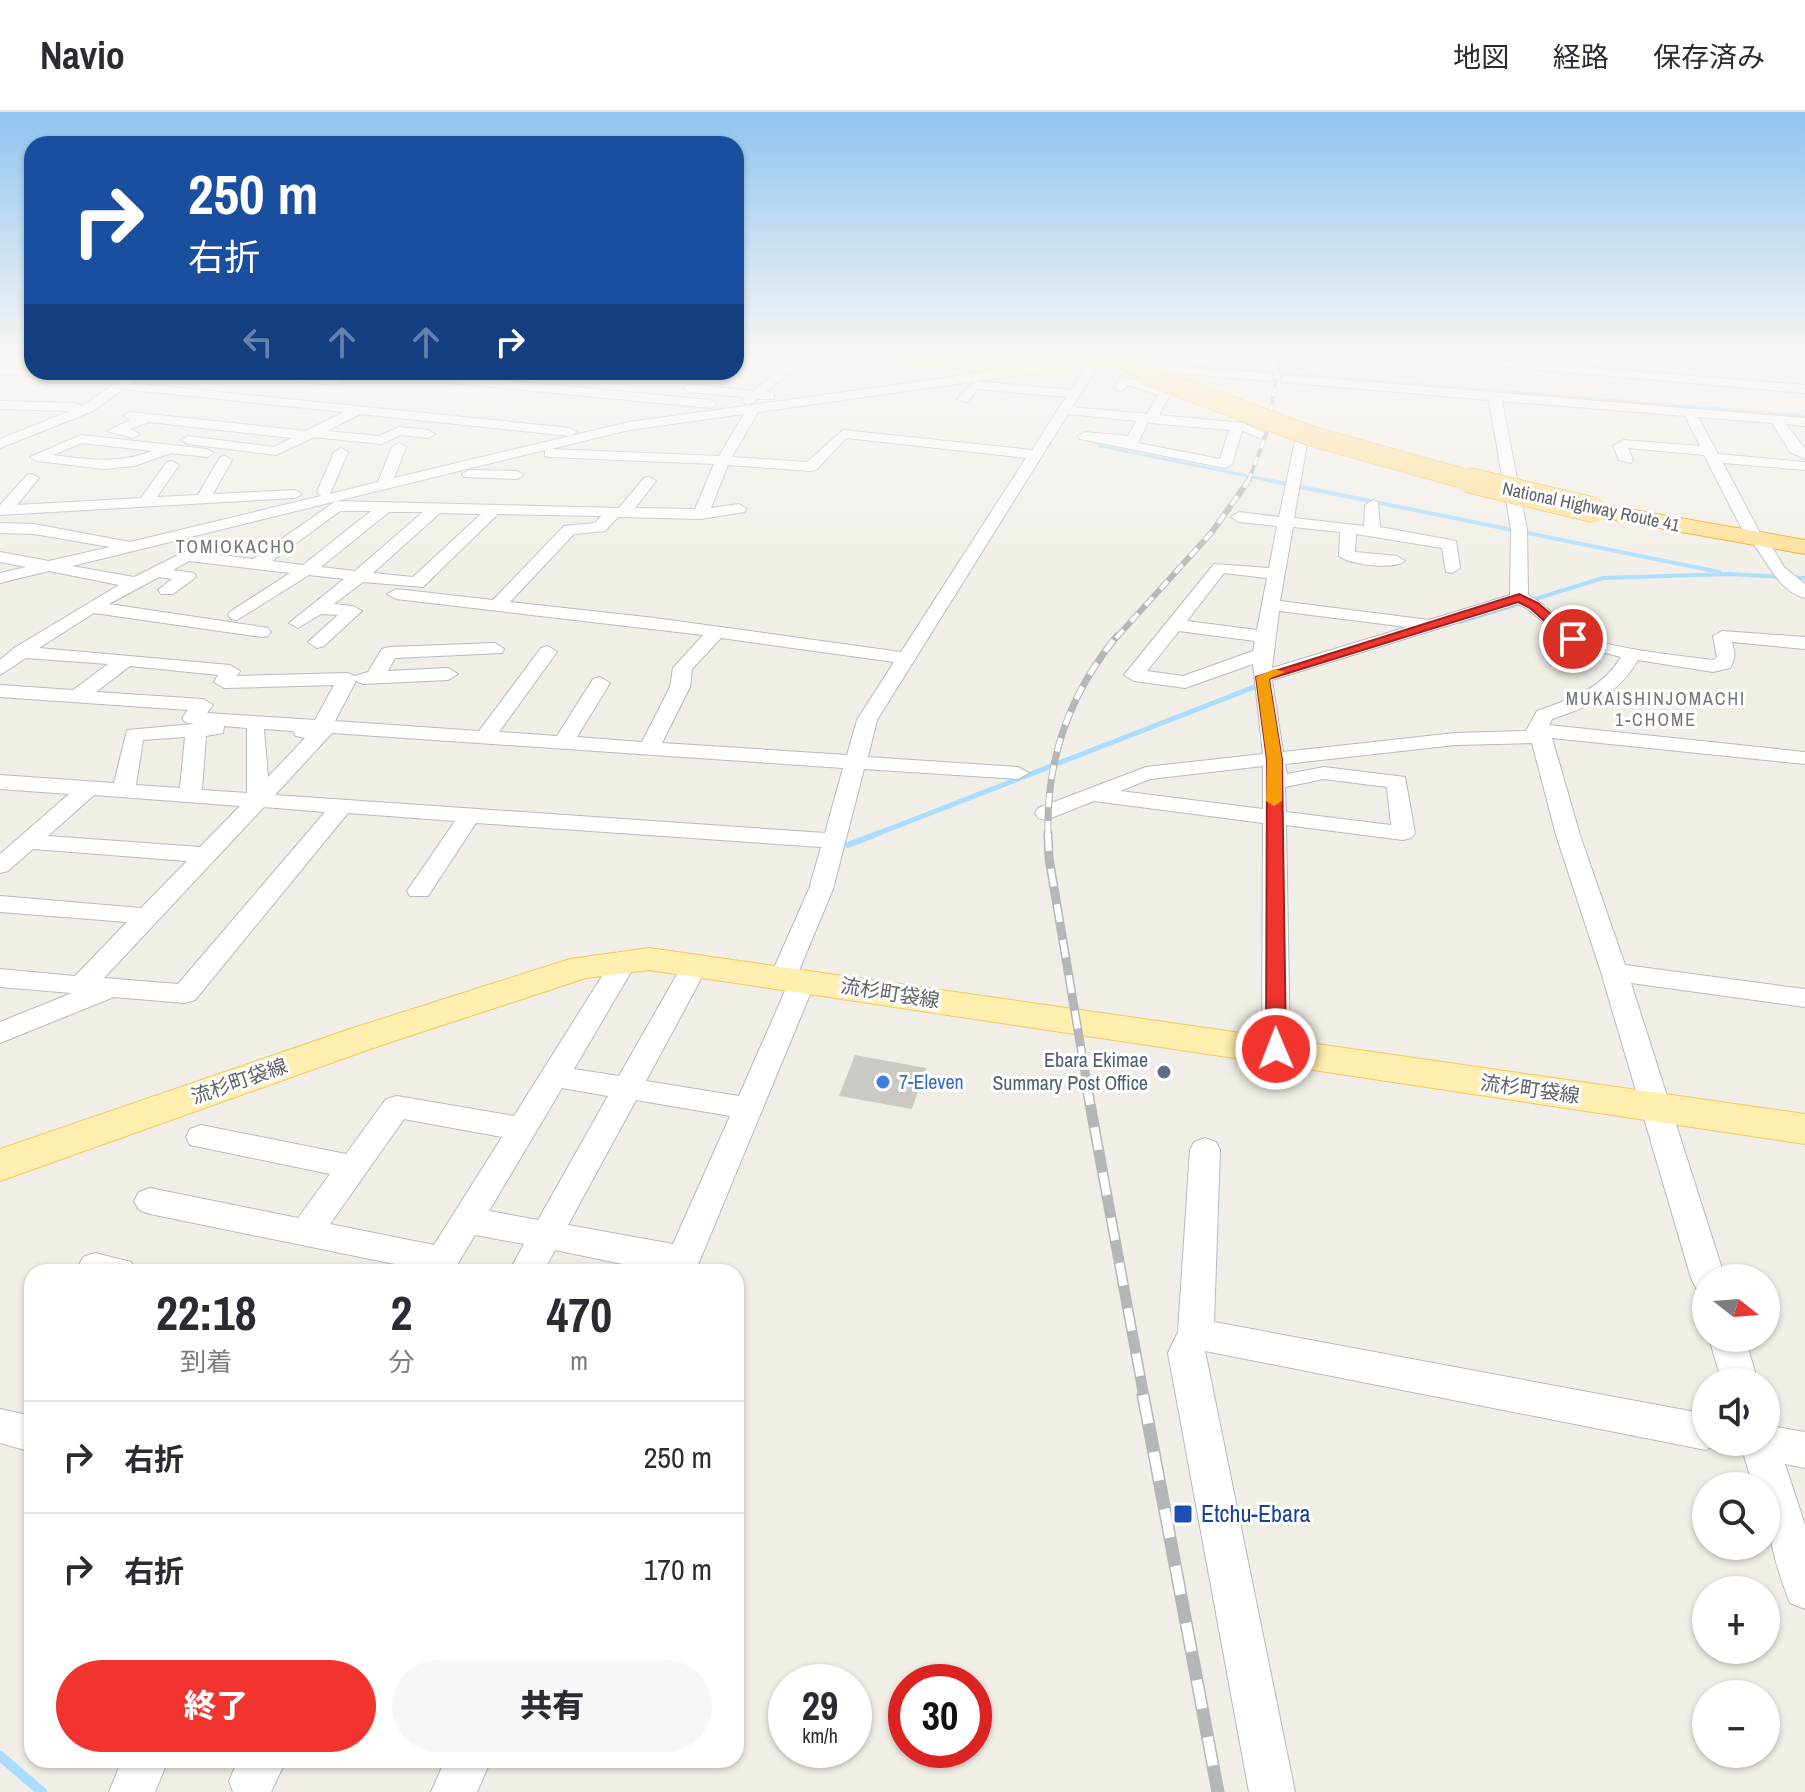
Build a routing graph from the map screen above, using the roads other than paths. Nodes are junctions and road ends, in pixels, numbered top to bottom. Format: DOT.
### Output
graph roads {
  1 [pos="150,435"];
  2 [pos="305,435"];
  3 [pos="325,435"];
  4 [pos="390,435"];
  5 [pos="587,435"];
  6 [pos="736,435"];
  7 [pos="842,435"];
  8 [pos="856,435"];
  9 [pos="1065,435"];
  10 [pos="1077,435"];
  11 [pos="1136,435"];
  12 [pos="1183,435"];
  13 [pos="1186,435"];
  14 [pos="1234,435"];
  15 [pos="1311,435"];
  16 [pos="1502,435"];
  17 [pos="1702,435"];
  18 [pos="1786,435"];
  19 [pos="627,437"];
  20 [pos="8,438"];
  21 [pos="1131,443"];
  22 [pos="1300,444"];
  23 [pos="66,445"];
  24 [pos="399,447"];
  25 [pos="534,448"];
  26 [pos="341,452"];
  27 [pos="207,453"];
  28 [pos="1035,455"];
  29 [pos="1712,455"];
  30 [pos="1805,455"];
  31 [pos="171,457"];
  32 [pos="614,457"];
  33 [pos="225,460"];
  34 [pos="723,460"];
  35 [pos="1626,460"];
  36 [pos="1805,466"];
  37 [pos="108,472"];
  38 [pos="436,472"];
  39 [pos="517,475"];
  40 [pos="32,478"];
  41 [pos="649,481"];
  42 [pos="385,484"];
  43 [pos="359,491"];
  44 [pos="324,492"];
  45 [pos="203,499"];
  46 [pos="146,502"];
  47 [pos="1373,505"];
  48 [pos="83,506"];
  49 [pos="300,506"];
  50 [pos="336,506"];
  51 [pos="387,506"];
  52 [pos="439,506"];
  53 [pos="496,508"];
  54 [pos="739,509"];
  55 [pos="2,510"];
  56 [pos="618,512"];
  57 [pos="261,514"];
  58 [pos="701,514"];
  59 [pos="1287,522"];
  60 [pos="0,528"];
  61 [pos="1348,529"];
  62 [pos="1372,531"];
  63 [pos="1756,537"];
  64 [pos="1245,539"];
  65 [pos="1805,545"];
  66 [pos="135,546"];
  67 [pos="187,556"];
  68 [pos="0,557"];
  69 [pos="1397,561"];
  70 [pos="257,564"];
  71 [pos="45,567"];
  72 [pos="1452,568"];
  73 [pos="306,570"];
  74 [pos="157,572"];
  75 [pos="1277,574"];
  76 [pos="358,577"];
  77 [pos="0,578"];
  78 [pos="138,583"];
  79 [pos="167,590"];
  80 [pos="1801,591"];
  81 [pos="396,594"];
  82 [pos="1519,598"];
  83 [pos="499,603"];
  84 [pos="1271,605"];
  85 [pos="92,607"];
  86 [pos="318,608"];
  87 [pos="237,615"];
  88 [pos="298,623"];
  89 [pos="1433,624"];
  90 [pos="1174,625"];
  91 [pos="1335,628"];
  92 [pos="262,632"];
  93 [pos="716,632"];
  94 [pos="0,642"];
  95 [pos="317,642"];
  96 [pos="1805,643"];
  97 [pos="495,649"];
  98 [pos="22,650"];
  99 [pos="548,652"];
  100 [pos="1632,654"];
  101 [pos="1263,656"];
  102 [pos="1332,656"];
  103 [pos="905,658"];
  104 [pos="126,660"];
  105 [pos="0,669"];
  106 [pos="448,674"];
  107 [pos="375,677"];
  108 [pos="347,679"];
  109 [pos="600,683"];
  110 [pos="0,691"];
  111 [pos="79,695"];
  112 [pos="324,728"];
  113 [pos="196,730"];
  114 [pos="255,731"];
  115 [pos="1539,734"];
  116 [pos="485,737"];
  117 [pos="563,743"];
  118 [pos="649,749"];
  119 [pos="1805,758"];
  120 [pos="854,762"];
  121 [pos="1274,770"];
  122 [pos="1018,773"];
  123 [pos="0,782"];
  124 [pos="89,788"];
  125 [pos="124,789"];
  126 [pos="190,795"];
  127 [pos="1091,795"];
  128 [pos="258,801"];
  129 [pos="341,807"];
  130 [pos="1046,813"];
  131 [pos="470,815"];
  132 [pos="1274,817"];
  133 [pos="832,841"];
  134 [pos="28,842"];
  135 [pos="208,855"];
  136 [pos="0,866"];
  137 [pos="419,891"];
  138 [pos="0,904"];
  139 [pos="149,916"];
  140 [pos="625,960"];
  141 [pos="696,964"];
  142 [pos="1614,972"];
  143 [pos="0,978"];
  144 [pos="793,978"];
  145 [pos="81,986"];
  146 [pos="112,987"];
  147 [pos="1805,998"];
  148 [pos="0,1033"];
  149 [pos="1276,1049"];
  150 [pos="554,1076"];
  151 [pos="626,1088"];
  152 [pos="1656,1107"];
  153 [pos="748,1108"];
  154 [pos="523,1129"];
  155 [pos="1805,1129"];
  156 [pos="201,1137"];
  157 [pos="1205,1150"];
  158 [pos="0,1165"];
  159 [pos="353,1167"];
  160 [pos="150,1201"];
  161 [pos="467,1220"];
  162 [pos="306,1232"];
  163 [pos="546,1235"];
  164 [pos="431,1264"];
  165 [pos="440,1264"];
  166 [pos="530,1264"];
  167 [pos="671,1264"];
  168 [pos="681,1264"];
  169 [pos="1704,1264"];
  170 [pos="1196,1334"];
  171 [pos="0,1426"];
  172 [pos="1692,1429"];
  173 [pos="24,1432"];
  174 [pos="1780,1446"];
  175 [pos="1805,1450"];
  176 [pos="1764,1456"];
  177 [pos="1805,1588"];
  178 [pos="142,1768"];
  179 [pos="464,1768"];
  180 [pos="132,1792"];
  181 [pos="454,1792"];
  182 [pos="1272,1792"];
  1 -- 2 [label="street"];
  3 -- 4 [label="street"];
  5 -- 25 [label="street"];
  6 -- 34 [label="street"];
  7 -- 34 [label="street"];
  8 -- 28 [label="street"];
  9 -- 28 [label="street"];
  10 -- 21 [label="street"];
  11 -- 21 [label="street"];
  12 -- 21 [label="street"];
  13 -- 14 [label="street"];
  15 -- 63 [label="highway, National Highway Route 41, bridge"];
  16 -- 82 [label="street"];
  17 -- 29 [label="street"];
  18 -- 30 [label="street"];
  19 -- 32 [label="street"];
  20 -- 23 [label="street"];
  22 -- 59 [label="street"];
  23 -- 31 [label="street"];
  23 -- 31 [label="street"];
  24 -- 42 [label="street"];
  25 -- 32 [label="street"];
  25 -- 38 [label="street"];
  26 -- 44 [label="street"];
  27 -- 31 [label="street"];
  28 -- 103 [label="street"];
  29 -- 35 [label="street"];
  29 -- 36 [label="street"];
  29 -- 63 [label="street"];
  31 -- 46 [label="street"];
  32 -- 34 [label="street"];
  33 -- 45 [label="street"];
  34 -- 58 [label="street"];
  37 -- 48 [label="street"];
  38 -- 39 [label="street"];
  38 -- 42 [label="street"];
  40 -- 55 [label="street"];
  41 -- 56 [label="street"];
  42 -- 43 [label="street"];
  43 -- 44 [label="street"];
  43 -- 49 [label="street"];
  44 -- 45 [label="street"];
  45 -- 46 [label="street"];
  46 -- 48 [label="street"];
  47 -- 62 [label="street"];
  48 -- 55 [label="street"];
  49 -- 50 [label="street"];
  49 -- 57 [label="street"];
  50 -- 51 [label="street"];
  50 -- 70 [label="street"];
  51 -- 52 [label="street"];
  51 -- 73 [label="street"];
  52 -- 53 [label="street"];
  52 -- 76 [label="street"];
  53 -- 56 [label="street"];
  53 -- 76 [label="street"];
  54 -- 58 [label="street"];
  56 -- 58 [label="street"];
  56 -- 83 [label="street"];
  57 -- 66 [label="street"];
  57 -- 67 [label="street"];
  59 -- 61 [label="street"];
  59 -- 64 [label="street"];
  59 -- 75 [label="street"];
  60 -- 66 [label="street"];
  61 -- 62 [label="street"];
  61 -- 69 [label="street"];
  62 -- 72 [label="street"];
  63 -- 65 [label="highway, National Highway Route 41"];
  63 -- 80 [label="street"];
  66 -- 71 [label="street"];
  67 -- 70 [label="street"];
  67 -- 74 [label="street"];
  68 -- 71 [label="street"];
  70 -- 73 [label="street"];
  71 -- 77 [label="street"];
  71 -- 78 [label="street"];
  73 -- 76 [label="street"];
  73 -- 87 [label="street"];
  74 -- 78 [label="street"];
  74 -- 79 [label="street"];
  75 -- 84 [label="street"];
  75 -- 90 [label="street"];
  76 -- 86 [label="street"];
  78 -- 85 [label="street"];
  81 -- 83 [label="street"];
  82 -- 89 [label="street"];
  82 -- 100 [label="street"];
  83 -- 93 [label="street"];
  84 -- 89 [label="street"];
  84 -- 101 [label="street"];
  85 -- 92 [label="street"];
  85 -- 98 [label="street"];
  86 -- 88 [label="street"];
  86 -- 95 [label="street"];
  89 -- 102 [label="street"];
  90 -- 101 [label="street"];
  90 -- 101 [label="street"];
  91 -- 102 [label="street"];
  93 -- 103 [label="street"];
  93 -- 118 [label="street"];
  94 -- 98 [label="street"];
  96 -- 100 [label="street"];
  97 -- 107 [label="street"];
  98 -- 104 [label="street"];
  98 -- 105 [label="street"];
  99 -- 116 [label="street"];
  100 -- 115 [label="street"];
  101 -- 102 [label="street"];
  101 -- 121 [label="street"];
  103 -- 120 [label="street"];
  104 -- 108 [label="street"];
  104 -- 111 [label="street"];
  106 -- 107 [label="street"];
  107 -- 108 [label="street"];
  108 -- 112 [label="street"];
  109 -- 117 [label="street"];
  110 -- 111 [label="street"];
  111 -- 112 [label="street"];
  112 -- 114 [label="street"];
  112 -- 116 [label="street"];
  112 -- 128 [label="street"];
  113 -- 114 [label="street"];
  113 -- 125 [label="street"];
  113 -- 126 [label="street"];
  114 -- 128 [label="street"];
  115 -- 119 [label="street"];
  115 -- 121 [label="street"];
  115 -- 142 [label="street"];
  116 -- 117 [label="street"];
  117 -- 118 [label="street"];
  118 -- 120 [label="street"];
  120 -- 122 [label="street"];
  120 -- 133 [label="street"];
  121 -- 127 [label="street"];
  121 -- 132 [label="street"];
  121 -- 132 [label="street"];
  123 -- 124 [label="street"];
  124 -- 125 [label="street"];
  124 -- 134 [label="street"];
  125 -- 126 [label="street"];
  126 -- 128 [label="street"];
  127 -- 130 [label="street"];
  127 -- 132 [label="street"];
  128 -- 129 [label="street"];
  128 -- 135 [label="street"];
  129 -- 131 [label="street"];
  129 -- 146 [label="street"];
  131 -- 133 [label="street"];
  131 -- 137 [label="street"];
  132 -- 149 [label="street"];
  133 -- 144 [label="street"];
  134 -- 135 [label="street"];
  134 -- 136 [label="street"];
  135 -- 139 [label="street"];
  138 -- 139 [label="street"];
  139 -- 145 [label="street"];
  140 -- 141 [label="main road, 流杉町袋線"];
  140 -- 150 [label="street"];
  140 -- 158 [label="main road, 流杉町袋線"];
  141 -- 144 [label="main road, 流杉町袋線"];
  141 -- 151 [label="street"];
  142 -- 147 [label="street"];
  142 -- 152 [label="street"];
  143 -- 145 [label="street"];
  144 -- 149 [label="main road, 流杉町袋線"];
  144 -- 153 [label="street"];
  145 -- 146 [label="street"];
  146 -- 148 [label="street"];
  149 -- 152 [label="main road, 流杉町袋線"];
  150 -- 151 [label="street"];
  150 -- 154 [label="street"];
  151 -- 153 [label="street"];
  151 -- 163 [label="street"];
  152 -- 155 [label="main road, 流杉町袋線"];
  152 -- 169 [label="street"];
  153 -- 168 [label="street"];
  154 -- 159 [label="street"];
  154 -- 161 [label="street"];
  156 -- 159 [label="street"];
  157 -- 170 [label="street"];
  159 -- 162 [label="street"];
  160 -- 162 [label="street"];
  161 -- 163 [label="street"];
  161 -- 165 [label="street"];
  162 -- 164 [label="street"];
  163 -- 166 [label="street"];
  163 -- 167 [label="street"];
  170 -- 172 [label="street"];
  170 -- 182 [label="street"];
  171 -- 173 [label="street"];
  174 -- 175 [label="street"];
  176 -- 177 [label="street"];
  178 -- 180 [label="street"];
  179 -- 181 [label="street"];
}
